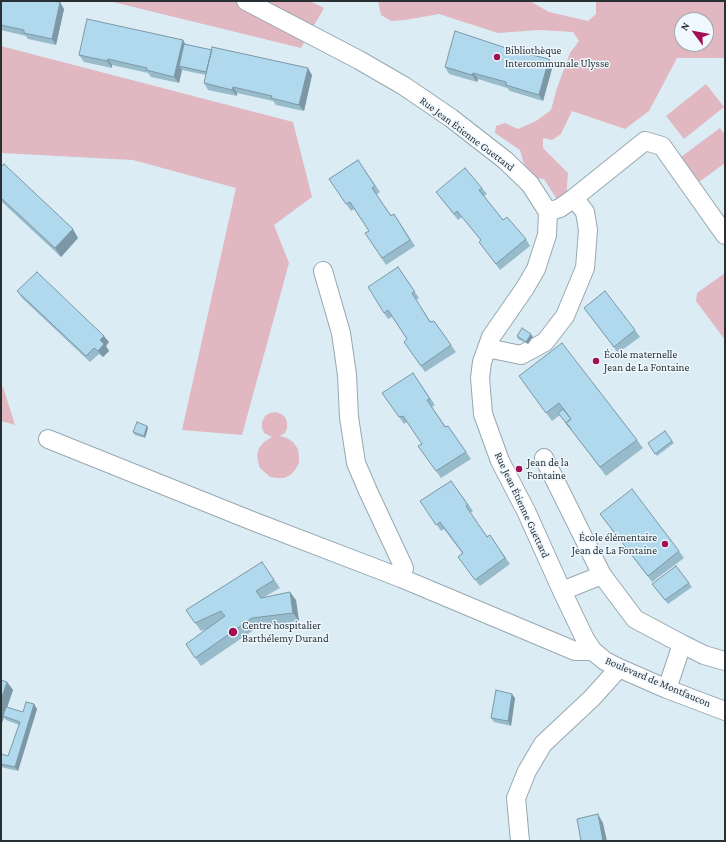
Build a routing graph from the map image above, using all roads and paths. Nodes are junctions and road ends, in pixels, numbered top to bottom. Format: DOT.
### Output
graph roads {
  1 [pos="246,1"];
  2 [pos="574,198"];
  3 [pos="548,212"];
  4 [pos="725,235"];
  5 [pos="323,271"];
  6 [pos="487,348"];
  7 [pos="48,439"];
  8 [pos="544,458"];
  9 [pos="602,575"];
  10 [pos="401,578"];
  11 [pos="562,591"];
  12 [pos="682,644"];
  13 [pos="593,651"];
  14 [pos="725,661"];
  15 [pos="619,668"];
  16 [pos="666,688"];
  17 [pos="725,711"];
  18 [pos="520,841"];
  1 -- 3 [label="street, Rue Jean Étienne Guettard"];
  2 -- 3 [label="street"];
  2 -- 4 [label="street"];
  2 -- 6 [label="street"];
  3 -- 6 [label="street, Rue Jean Étienne Guettard"];
  5 -- 10 [label="street"];
  6 -- 11 [label="street, Rue Jean Étienne Guettard"];
  7 -- 10 [label="street"];
  8 -- 9 [label="street"];
  9 -- 11 [label="street"];
  9 -- 12 [label="street"];
  10 -- 13 [label="street"];
  11 -- 13 [label="street, Rue Jean Étienne Guettard"];
  12 -- 14 [label="street"];
  12 -- 16 [label="street"];
  13 -- 15 [label="street, Boulevard de Montfaucon"];
  15 -- 16 [label="street, Boulevard de Montfaucon"];
  15 -- 18 [label="street"];
  16 -- 17 [label="street, Boulevard de Montfaucon"];
}
